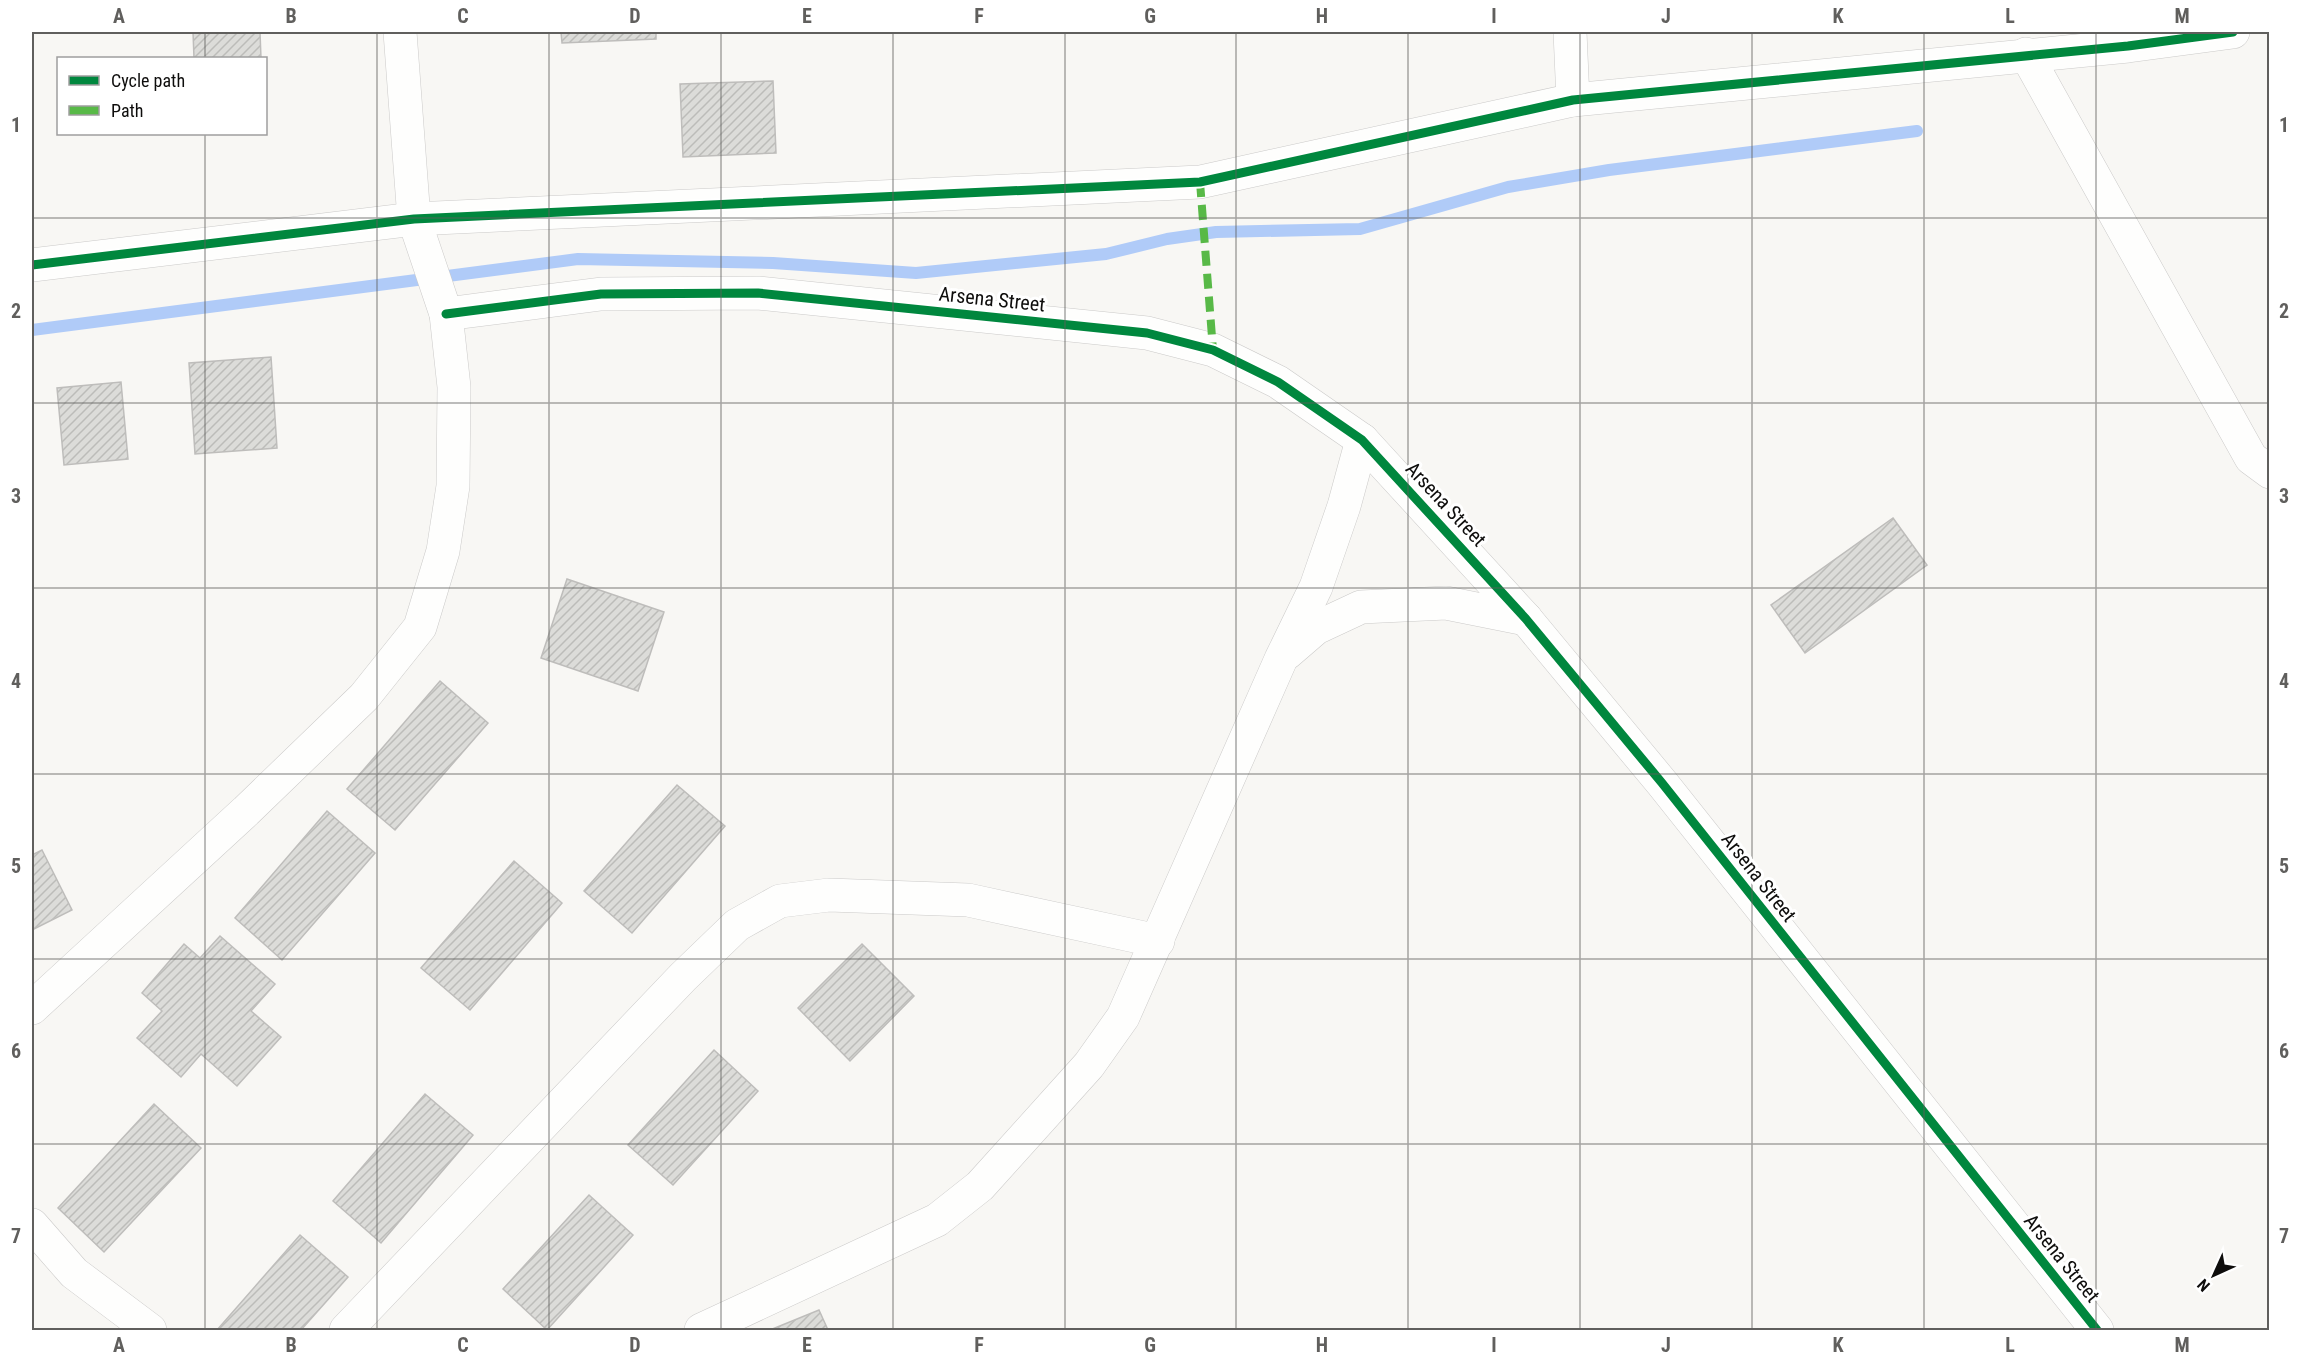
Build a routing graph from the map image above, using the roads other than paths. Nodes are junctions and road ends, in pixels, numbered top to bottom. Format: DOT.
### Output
graph roads {
  1 [pos="400,32"];
  2 [pos="1570,32"];
  3 [pos="2233,32"];
  4 [pos="2026,54"];
  5 [pos="1573,100"];
  6 [pos="414,219"];
  7 [pos="32,266"];
  8 [pos="446,315"];
  9 [pos="1362,440"];
  10 [pos="2270,472"];
  11 [pos="1526,619"];
  12 [pos="1281,658"];
  13 [pos="1158,942"];
  14 [pos="32,1008"];
  15 [pos="32,1225"];
  16 [pos="150,1330"];
  17 [pos="346,1330"];
  18 [pos="701,1330"];
  19 [pos="2097,1330"];
  1 -- 6 [label="street"];
  2 -- 5 [label="street"];
  3 -- 4 [label="street"];
  4 -- 5 [label="street"];
  4 -- 10 [label="street"];
  5 -- 6 [label="street"];
  6 -- 7 [label="street"];
  6 -- 8 [label="street"];
  8 -- 9 [label="street, Arsena Street"];
  8 -- 14 [label="street"];
  9 -- 11 [label="street, Arsena Street"];
  9 -- 12 [label="street"];
  11 -- 12 [label="street"];
  11 -- 19 [label="street, Arsena Street"];
  12 -- 13 [label="street"];
  13 -- 17 [label="street"];
  13 -- 18 [label="street"];
  15 -- 16 [label="street"];
}
